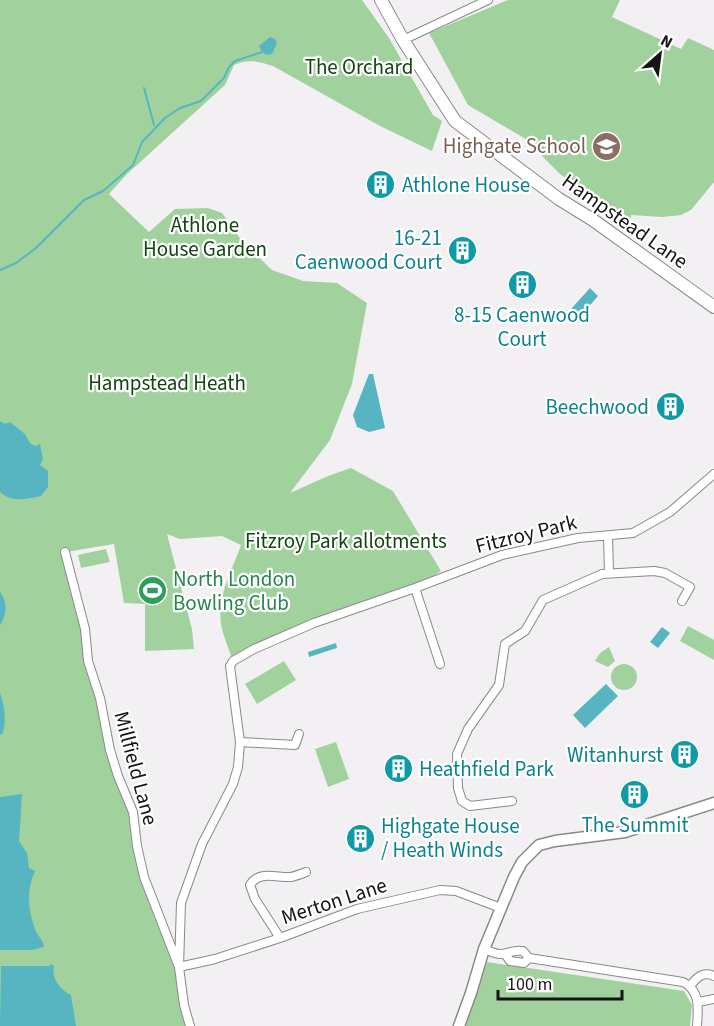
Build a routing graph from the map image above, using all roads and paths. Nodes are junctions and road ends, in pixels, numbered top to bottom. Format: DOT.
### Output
graph roads {
  1 [pos="381,0"];
  2 [pos="488,0"];
  3 [pos="402,40"];
  4 [pos="714,307"];
  5 [pos="714,474"];
  6 [pos="608,536"];
  7 [pos="65,552"];
  8 [pos="609,573"];
  9 [pos="415,588"];
  10 [pos="682,601"];
  11 [pos="440,664"];
  12 [pos="299,734"];
  13 [pos="240,741"];
  14 [pos="512,801"];
  15 [pos="714,802"];
  16 [pos="306,872"];
  17 [pos="501,908"];
  18 [pos="280,938"];
  19 [pos="484,949"];
  20 [pos="179,968"];
  21 [pos="714,976"];
  22 [pos="690,986"];
  23 [pos="714,999"];
  24 [pos="698,1002"];
  25 [pos="190,1026"];
  26 [pos="459,1026"];
  27 [pos="697,1026"];
  1 -- 3 [label="main road, Hampstead Lane"];
  2 -- 3 [label="street"];
  3 -- 4 [label="main road, Hampstead Lane"];
  5 -- 6 [label="street, Fitzroy Park"];
  6 -- 8 [label="street"];
  6 -- 9 [label="street, Fitzroy Park"];
  7 -- 20 [label="street, Millfield Lane"];
  8 -- 10 [label="street"];
  8 -- 14 [label="street"];
  9 -- 11 [label="street"];
  9 -- 13 [label="street, Fitzroy Park"];
  12 -- 13 [label="street"];
  13 -- 20 [label="street, Fitzroy Park"];
  15 -- 17 [label="street"];
  16 -- 18 [label="street"];
  17 -- 18 [label="street, Merton Lane"];
  17 -- 19 [label="street"];
  18 -- 20 [label="street, Merton Lane"];
  19 -- 22 [label="street"];
  19 -- 26 [label="street"];
  20 -- 25 [label="street, Millfield Lane"];
  21 -- 22 [label="street"];
  22 -- 24 [label="street"];
  23 -- 24 [label="street"];
  24 -- 27 [label="street"];
}
